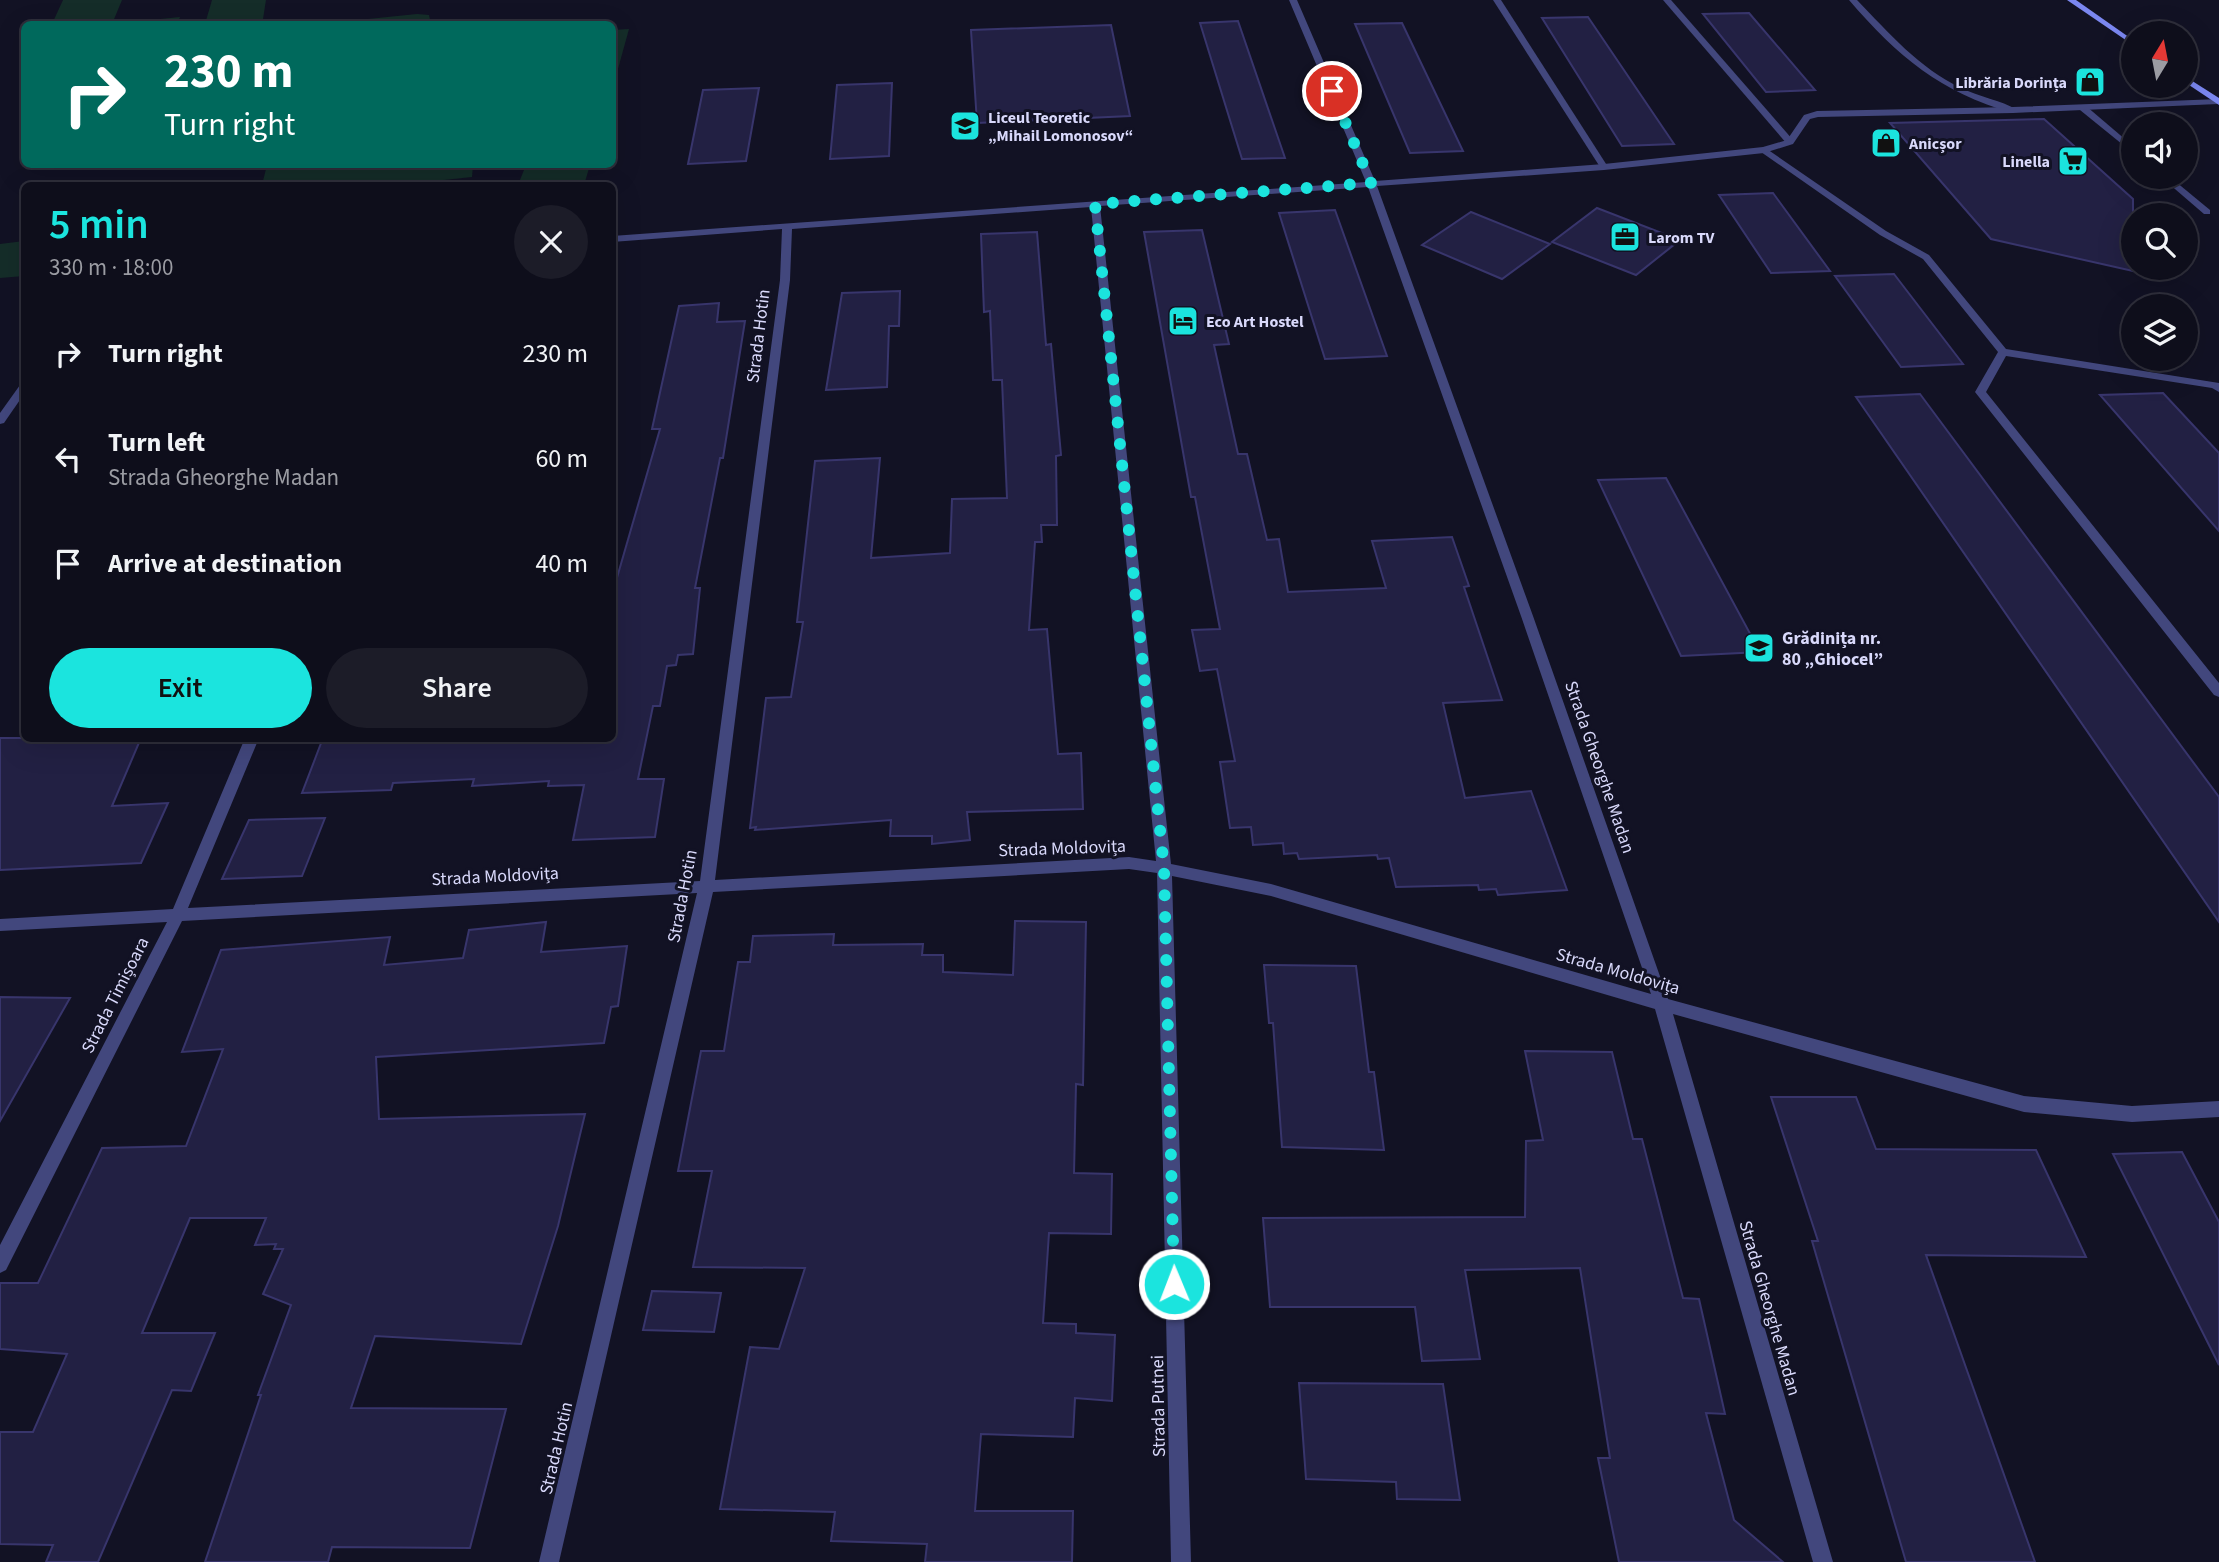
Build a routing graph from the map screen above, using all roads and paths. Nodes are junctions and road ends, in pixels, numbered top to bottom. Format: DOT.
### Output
graph roads {
  1 [pos="1293,0"];
  2 [pos="1497,0"];
  3 [pos="1667,0"];
  4 [pos="1853,0"];
  5 [pos="2071,0"];
  6 [pos="2121,35"];
  7 [pos="2198,87"];
  8 [pos="2218,101"];
  9 [pos="2083,108"];
  10 [pos="2013,110"];
  11 [pos="2121,140"];
  12 [pos="1790,142"];
  13 [pos="1764,150"];
  14 [pos="1604,167"];
  15 [pos="1371,183"];
  16 [pos="2179,189"];
  17 [pos="1095,204"];
  18 [pos="2207,212"];
  19 [pos="788,227"];
  20 [pos="616,239"];
  21 [pos="2003,352"];
  22 [pos="2219,389"];
  23 [pos="21,391"];
  24 [pos="0,421"];
  25 [pos="2219,692"];
  26 [pos="250,742"];
  27 [pos="1164,868"];
  28 [pos="707,884"];
  29 [pos="178,913"];
  30 [pos="0,925"];
  31 [pos="1662,1004"];
  32 [pos="2219,1109"];
  33 [pos="0,1264"];
  34 [pos="549,1562"];
  35 [pos="1181,1562"];
  36 [pos="1823,1562"];
  1 -- 15 [label="street, Strada Gheorghe Madan"];
  2 -- 14 [label="street"];
  3 -- 12 [label="street"];
  4 -- 10 [label="street"];
  5 -- 6 [label="street"];
  7 -- 8 [label="street"];
  8 -- 9 [label="street"];
  9 -- 10 [label="street"];
  9 -- 11 [label="street"];
  10 -- 12 [label="street"];
  12 -- 13 [label="street"];
  13 -- 14 [label="street"];
  13 -- 21 [label="street"];
  14 -- 15 [label="street"];
  15 -- 17 [label="street"];
  15 -- 31 [label="street, Strada Gheorghe Madan"];
  16 -- 18 [label="street"];
  17 -- 19 [label="street"];
  17 -- 27 [label="street, Strada Putnei"];
  19 -- 20 [label="street"];
  19 -- 28 [label="street, Strada Hotin"];
  21 -- 22 [label="street"];
  21 -- 25 [label="street"];
  23 -- 24 [label="street"];
  26 -- 29 [label="street, Strada Timișoara"];
  27 -- 28 [label="street, Strada Moldovița"];
  27 -- 31 [label="street, Strada Moldovița"];
  27 -- 35 [label="street, Strada Putnei"];
  28 -- 29 [label="street, Strada Moldovița"];
  28 -- 34 [label="street, Strada Hotin"];
  29 -- 30 [label="street, Strada Moldovița"];
  29 -- 33 [label="street, Strada Timișoara"];
  31 -- 32 [label="street, Strada Moldovița"];
  31 -- 36 [label="street, Strada Gheorghe Madan"];
}
